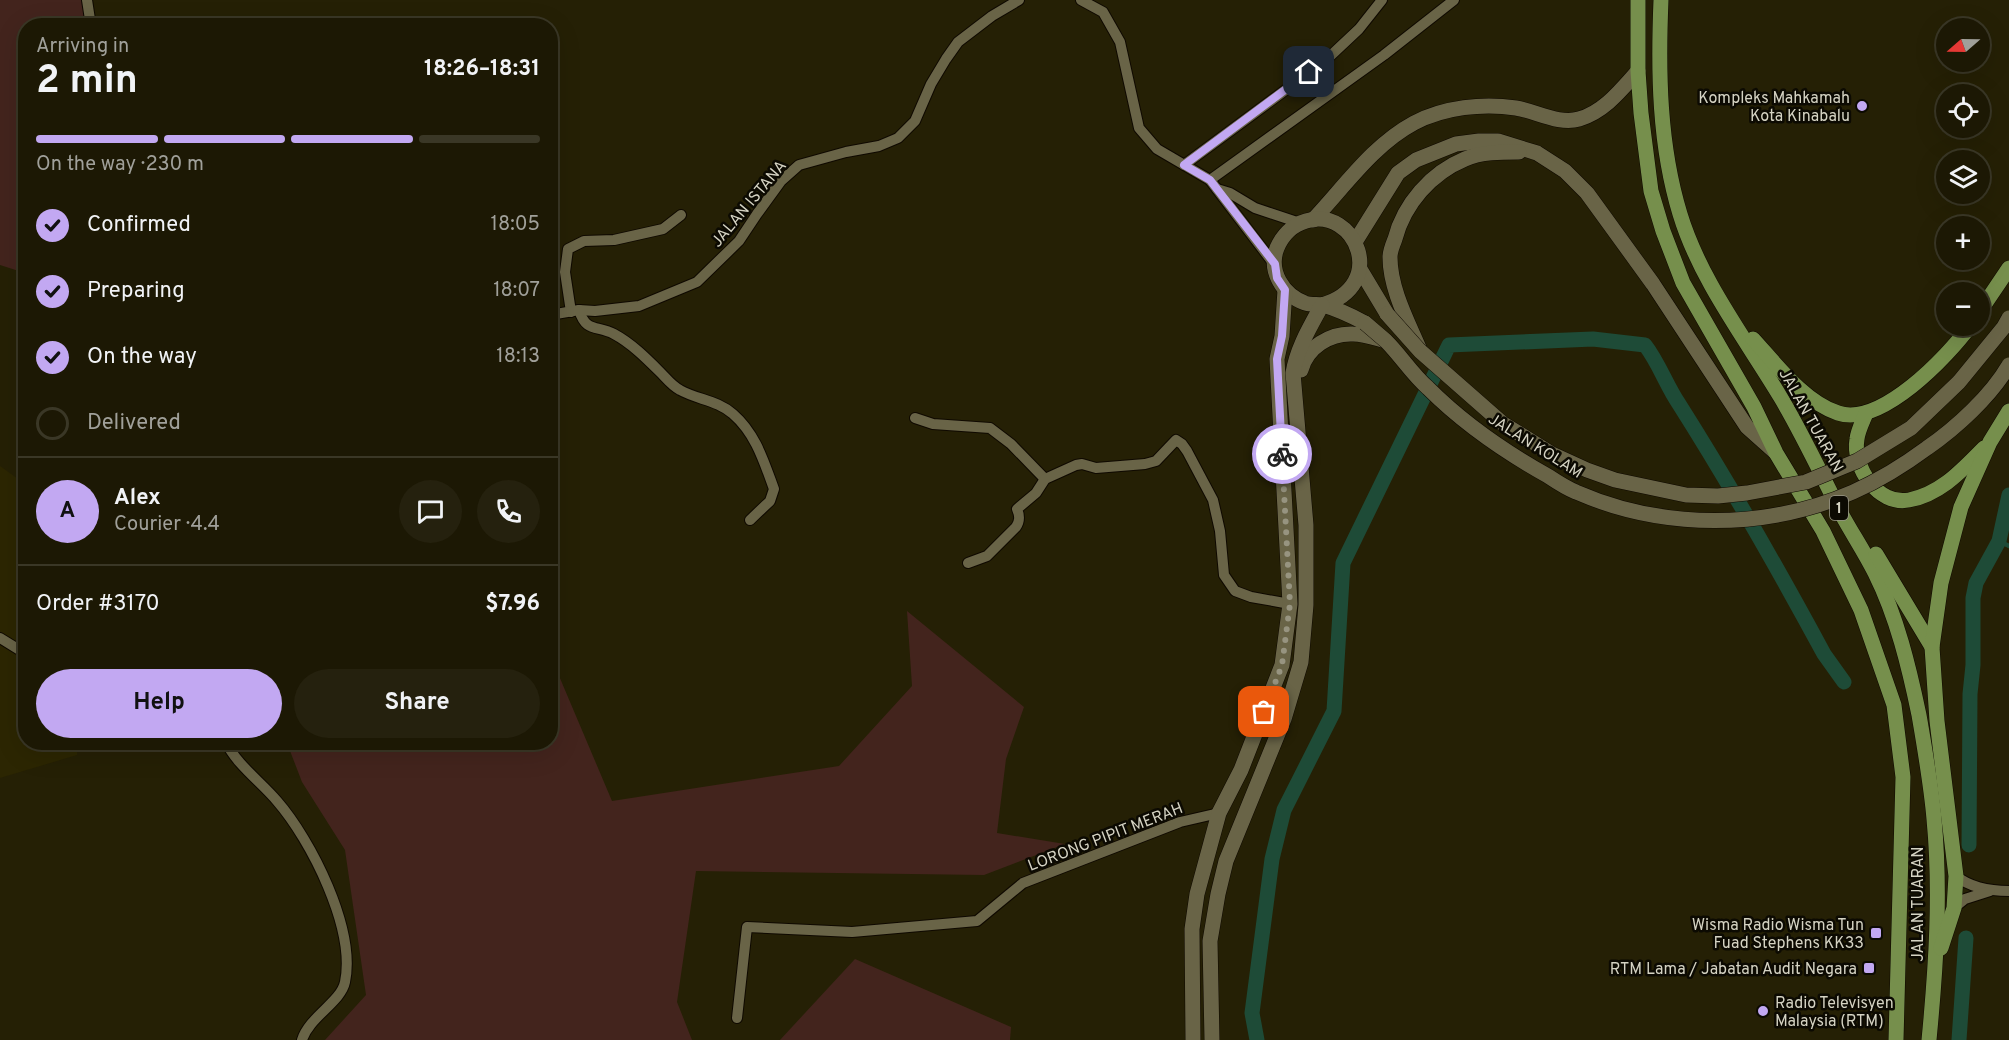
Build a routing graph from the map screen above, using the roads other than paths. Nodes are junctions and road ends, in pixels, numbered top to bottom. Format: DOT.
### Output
graph roads {
  1 [pos="87,0"];
  2 [pos="1019,0"];
  3 [pos="1081,0"];
  4 [pos="1382,0"];
  5 [pos="1454,0"];
  6 [pos="1638,0"];
  7 [pos="1661,0"];
  8 [pos="90,18"];
  9 [pos="1638,71"];
  10 [pos="1537,153"];
  11 [pos="1184,165"];
  12 [pos="1214,184"];
  13 [pos="681,215"];
  14 [pos="1306,222"];
  15 [pos="1355,242"];
  16 [pos="1275,264"];
  17 [pos="2009,268"];
  18 [pos="1360,269"];
  19 [pos="1285,290"];
  20 [pos="1990,296"];
  21 [pos="1322,305"];
  22 [pos="575,311"];
  23 [pos="558,314"];
  24 [pos="1730,315"];
  25 [pos="2009,318"];
  26 [pos="1963,336"];
  27 [pos="1386,341"];
  28 [pos="1420,351"];
  29 [pos="2009,365"];
  30 [pos="1296,393"];
  31 [pos="1782,400"];
  32 [pos="2009,411"];
  33 [pos="1866,413"];
  34 [pos="915,418"];
  35 [pos="1990,442"];
  36 [pos="1776,453"];
  37 [pos="1045,479"];
  38 [pos="750,520"];
  39 [pos="968,563"];
  40 [pos="1290,604"];
  41 [pos="0,638"];
  42 [pos="1932,647"];
  43 [pos="18,649"];
  44 [pos="229,750"];
  45 [pos="1220,813"];
  46 [pos="1956,876"];
  47 [pos="1990,891"];
  48 [pos="2009,891"];
  49 [pos="1954,908"];
  50 [pos="1936,962"];
  51 [pos="737,1018"];
  52 [pos="302,1040"];
  53 [pos="1193,1040"];
  54 [pos="1212,1040"];
  55 [pos="1896,1040"];
  56 [pos="1929,1040"];
  1 -- 8 [label="street"];
  2 -- 22 [label="street, JALAN ISTANA"];
  3 -- 11 [label="street"];
  4 -- 11 [label="street"];
  5 -- 12 [label="street"];
  6 -- 9 [label="main road, JALAN TUARAN / 1"];
  7 -- 24 [label="main road, JALAN TUARAN / 1"];
  9 -- 14 [label="main road"];
  9 -- 36 [label="main road, JALAN TUARAN / 1"];
  10 -- 15 [label="main road"];
  10 -- 28 [label="main road"];
  10 -- 36 [label="main road"];
  11 -- 12 [label="street"];
  12 -- 14 [label="street"];
  12 -- 16 [label="street"];
  13 -- 22 [label="street"];
  14 -- 15 [label="main road"];
  14 -- 16 [label="main road"];
  15 -- 18 [label="main road"];
  16 -- 19 [label="main road"];
  17 -- 20 [label="main road"];
  18 -- 21 [label="main road"];
  18 -- 28 [label="main road, JALAN KOLAM, bridge"];
  19 -- 21 [label="main road"];
  19 -- 40 [label="main road"];
  21 -- 27 [label="main road, JALAN KOLAM, bridge"];
  21 -- 30 [label="main road"];
  22 -- 23 [label="street, JALAN ISTANA"];
  22 -- 38 [label="street"];
  24 -- 31 [label="main road, JALAN TUARAN / 1"];
  24 -- 33 [label="main road"];
  25 -- 28 [label="main road, JALAN KOLAM, bridge"];
  26 -- 33 [label="main road"];
  27 -- 29 [label="main road, JALAN KOLAM, bridge"];
  27 -- 30 [label="main road"];
  30 -- 54 [label="main road"];
  31 -- 42 [label="main road"];
  31 -- 50 [label="main road, JALAN TUARAN / 1"];
  32 -- 35 [label="main road"];
  33 -- 35 [label="main road"];
  34 -- 37 [label="street"];
  35 -- 42 [label="main road"];
  36 -- 55 [label="main road, JALAN TUARAN / 1"];
  37 -- 39 [label="street"];
  37 -- 40 [label="street"];
  40 -- 45 [label="main road"];
  41 -- 43 [label="street"];
  42 -- 46 [label="main road"];
  44 -- 52 [label="street"];
  45 -- 51 [label="street, LORONG PIPIT MERAH"];
  45 -- 53 [label="main road"];
  46 -- 47 [label="street"];
  46 -- 49 [label="main road"];
  47 -- 48 [label="street"];
  47 -- 49 [label="street"];
  49 -- 50 [label="main road"];
  50 -- 56 [label="main road, JALAN TUARAN / 1"];
}
